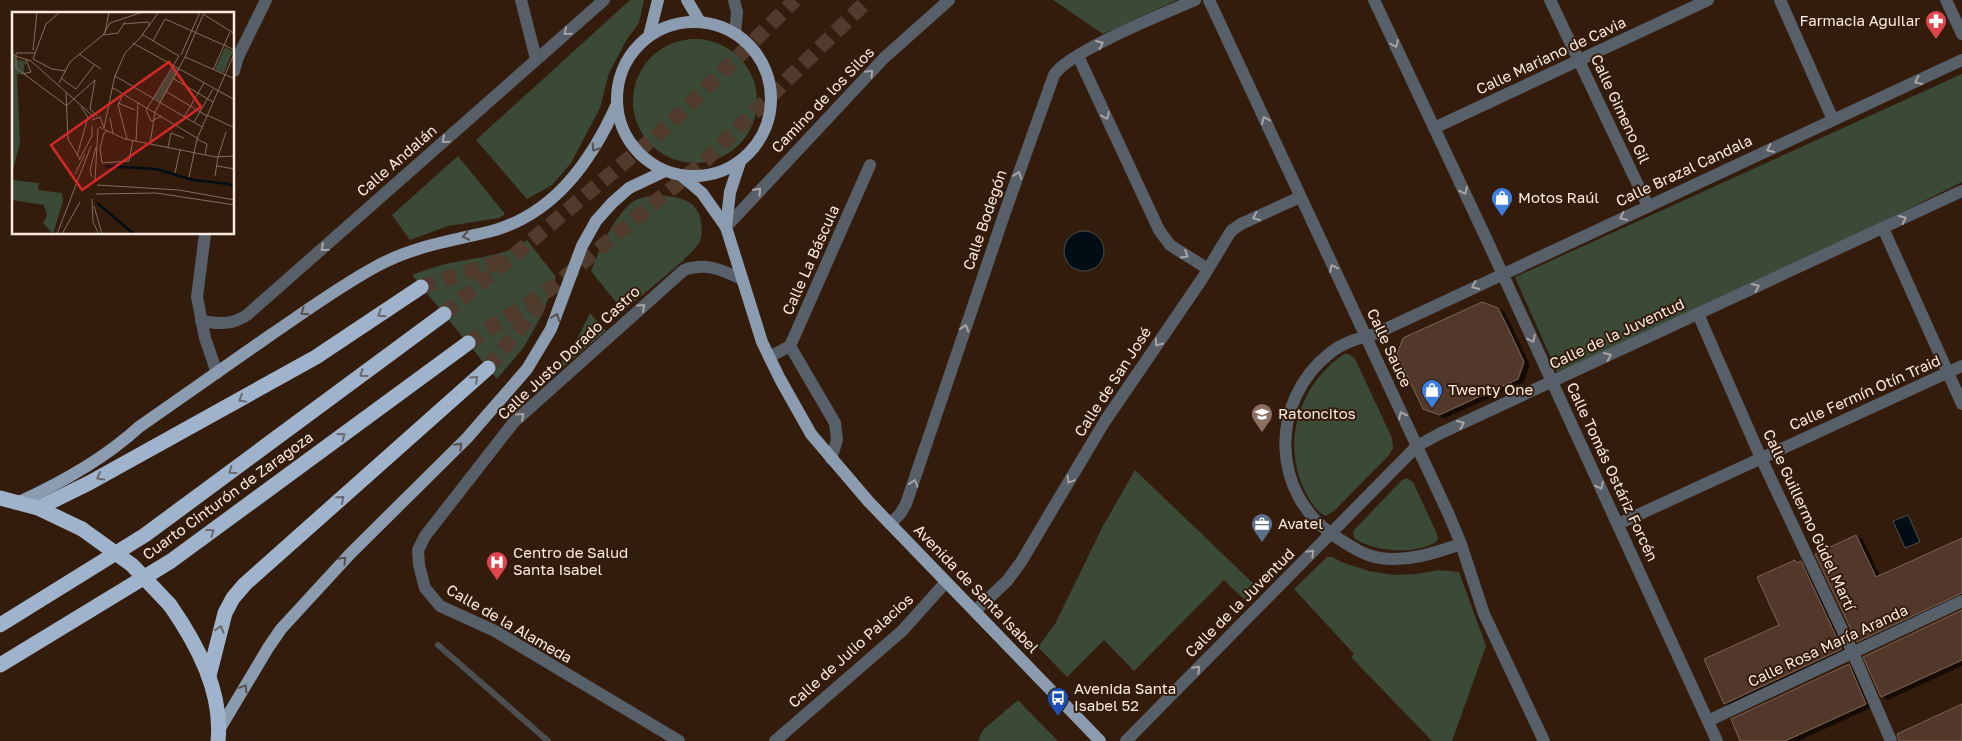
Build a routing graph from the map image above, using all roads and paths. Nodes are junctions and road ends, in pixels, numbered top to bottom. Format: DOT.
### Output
graph roads {
  1 [pos="266,0"];
  2 [pos="521,0"];
  3 [pos="604,0"];
  4 [pos="658,0"];
  5 [pos="687,0"];
  6 [pos="734,0"];
  7 [pos="949,0"];
  8 [pos="1195,0"];
  9 [pos="1209,0"];
  10 [pos="1374,0"];
  11 [pos="1550,0"];
  12 [pos="1708,0"];
  13 [pos="1780,0"];
  14 [pos="1946,0"];
  15 [pos="700,22"];
  16 [pos="735,34"];
  17 [pos="1962,34"];
  18 [pos="649,36"];
  19 [pos="1078,56"];
  20 [pos="536,59"];
  21 [pos="1962,60"];
  22 [pos="1580,61"];
  23 [pos="235,68"];
  24 [pos="616,104"];
  25 [pos="1834,120"];
  26 [pos="1434,128"];
  27 [pos="740,162"];
  28 [pos="870,164"];
  29 [pos="665,171"];
  30 [pos="682,176"];
  31 [pos="1962,191"];
  32 [pos="1300,197"];
  33 [pos="1648,206"];
  34 [pos="726,227"];
  35 [pos="1883,228"];
  36 [pos="205,235"];
  37 [pos="1208,268"];
  38 [pos="1502,273"];
  39 [pos="742,279"];
  40 [pos="421,287"];
  41 [pos="444,314"];
  42 [pos="1698,314"];
  43 [pos="201,321"];
  44 [pos="1365,337"];
  45 [pos="468,343"];
  46 [pos="790,346"];
  47 [pos="769,357"];
  48 [pos="1962,366"];
  49 [pos="488,368"];
  50 [pos="217,373"];
  51 [pos="1948,373"];
  52 [pos="1552,382"];
  53 [pos="1962,404"];
  54 [pos="1417,446"];
  55 [pos="1761,458"];
  56 [pos="831,459"];
  57 [pos="0,498"];
  58 [pos="19,502"];
  59 [pos="38,508"];
  60 [pos="890,524"];
  61 [pos="1618,524"];
  62 [pos="1331,534"];
  63 [pos="425,536"];
  64 [pos="1461,544"];
  65 [pos="946,582"];
  66 [pos="1962,601"];
  67 [pos="975,611"];
  68 [pos="0,625"];
  69 [pos="1853,653"];
  70 [pos="0,665"];
  71 [pos="208,676"];
  72 [pos="1708,721"];
  73 [pos="218,735"];
  74 [pos="679,741"];
  75 [pos="775,741"];
  76 [pos="1100,741"];
  77 [pos="1126,741"];
  78 [pos="1544,741"];
  79 [pos="1717,741"];
  80 [pos="1891,741"];
  1 -- 23 [label="street"];
  2 -- 20 [label="street"];
  3 -- 20 [label="street, Calle Andalán, one-way"];
  4 -- 18 [label="main road"];
  5 -- 15 [label="main road"];
  6 -- 16 [label="street"];
  34 -- 7 [label="street, Camino de los Silos, one-way"];
  19 -- 8 [label="street, Calle Bodegón, one-way"];
  32 -- 9 [label="street, Calle Sauce, one-way"];
  10 -- 26 [label="street, Calle Tomás Ostáriz Forcén, one-way"];
  11 -- 22 [label="street, Calle Gimeno Gil"];
  12 -- 22 [label="street, Calle Mariano de Cavia"];
  13 -- 25 [label="street"];
  14 -- 17 [label="street"];
  15 -- 16 [label="main road"];
  15 -- 18 [label="main road"];
  16 -- 27 [label="main road"];
  18 -- 24 [label="main road"];
  19 -- 37 [label="street, one-way"];
  60 -- 19 [label="street, Calle Bodegón, one-way"];
  20 -- 43 [label="street, Calle Andalán, one-way"];
  21 -- 25 [label="street, Calle Brazal Candala, one-way"];
  22 -- 26 [label="street, Calle Mariano de Cavia"];
  22 -- 33 [label="street, Calle Gimeno Gil"];
  24 -- 29 [label="main road"];
  24 -- 50 [label="main road, one-way"];
  25 -- 33 [label="street, Calle Brazal Candala, one-way"];
  26 -- 38 [label="street, Calle Tomás Ostáriz Forcén, one-way"];
  27 -- 30 [label="main road"];
  27 -- 34 [label="main road, Avenida de Santa Isabel"];
  28 -- 46 [label="street, Calle La Báscula"];
  29 -- 30 [label="main road"];
  73 -- 29 [label="main road, one-way"];
  30 -- 34 [label="main road, Avenida de Santa Isabel"];
  35 -- 31 [label="street, Calle de la Juventud, one-way"];
  32 -- 37 [label="street, Calle de San José, one-way"];
  44 -- 32 [label="street, Calle Sauce, one-way"];
  33 -- 38 [label="street, Calle Brazal Candala, one-way"];
  34 -- 39 [label="main road, Avenida de Santa Isabel"];
  42 -- 35 [label="street, Calle de la Juventud, one-way"];
  35 -- 51 [label="street"];
  36 -- 43 [label="street"];
  37 -- 67 [label="street, Calle de San José, one-way"];
  38 -- 44 [label="street, Calle Brazal Candala, one-way"];
  38 -- 52 [label="street, Calle Tomás Ostáriz Forcén, one-way"];
  39 -- 47 [label="main road, Avenida de Santa Isabel"];
  63 -- 39 [label="street, Calle Justo Dorado Castro, one-way"];
  40 -- 59 [label="highway, one-way"];
  41 -- 68 [label="highway, one-way"];
  52 -- 42 [label="street, Calle de la Juventud, one-way"];
  42 -- 55 [label="street, Calle Guillermo Gúdel Martí"];
  43 -- 50 [label="street"];
  54 -- 44 [label="street, Calle Sauce, one-way"];
  44 -- 62 [label="street, Calle Brazal Candala"];
  70 -- 45 [label="highway, Cuarto Cinturón de Zaragoza, one-way"];
  46 -- 47 [label="street"];
  46 -- 56 [label="street"];
  47 -- 56 [label="main road, Avenida de Santa Isabel"];
  48 -- 51 [label="street, Calle Fermín Otín Traid"];
  71 -- 49 [label="highway, one-way"];
  50 -- 58 [label="main road"];
  51 -- 53 [label="street"];
  51 -- 55 [label="street, Calle Fermín Otín Traid"];
  54 -- 52 [label="street, Calle de la Juventud, one-way"];
  52 -- 61 [label="street, Calle Tomás Ostáriz Forcén, one-way"];
  54 -- 62 [label="street, Calle de la Juventud"];
  54 -- 64 [label="street, Calle Sauce"];
  55 -- 61 [label="street, Calle Fermín Otín Traid"];
  55 -- 69 [label="street, Calle Guillermo Gúdel Martí"];
  56 -- 60 [label="main road, Avenida de Santa Isabel"];
  57 -- 58 [label="highway"];
  58 -- 59 [label="highway"];
  59 -- 71 [label="highway, bridge"];
  60 -- 65 [label="main road, Avenida de Santa Isabel"];
  61 -- 72 [label="street, Calle Tomás Ostáriz Forcén"];
  62 -- 64 [label="street, Calle Brazal Candala"];
  77 -- 62 [label="street, Calle de la Juventud, one-way"];
  63 -- 74 [label="street, Calle de la Alameda"];
  64 -- 78 [label="street, Calle Sauce"];
  65 -- 67 [label="main road, Avenida de Santa Isabel"];
  65 -- 75 [label="street, Calle de Julio Palacios"];
  66 -- 69 [label="street, Calle Rosa María Aranda"];
  67 -- 76 [label="main road, Avenida de Santa Isabel"];
  69 -- 72 [label="street, Calle Rosa María Aranda"];
  69 -- 80 [label="street, Calle Guillermo Gúdel Martí"];
  71 -- 73 [label="highway"];
  72 -- 79 [label="street, Calle Tomás Ostáriz Forcén"];
}
